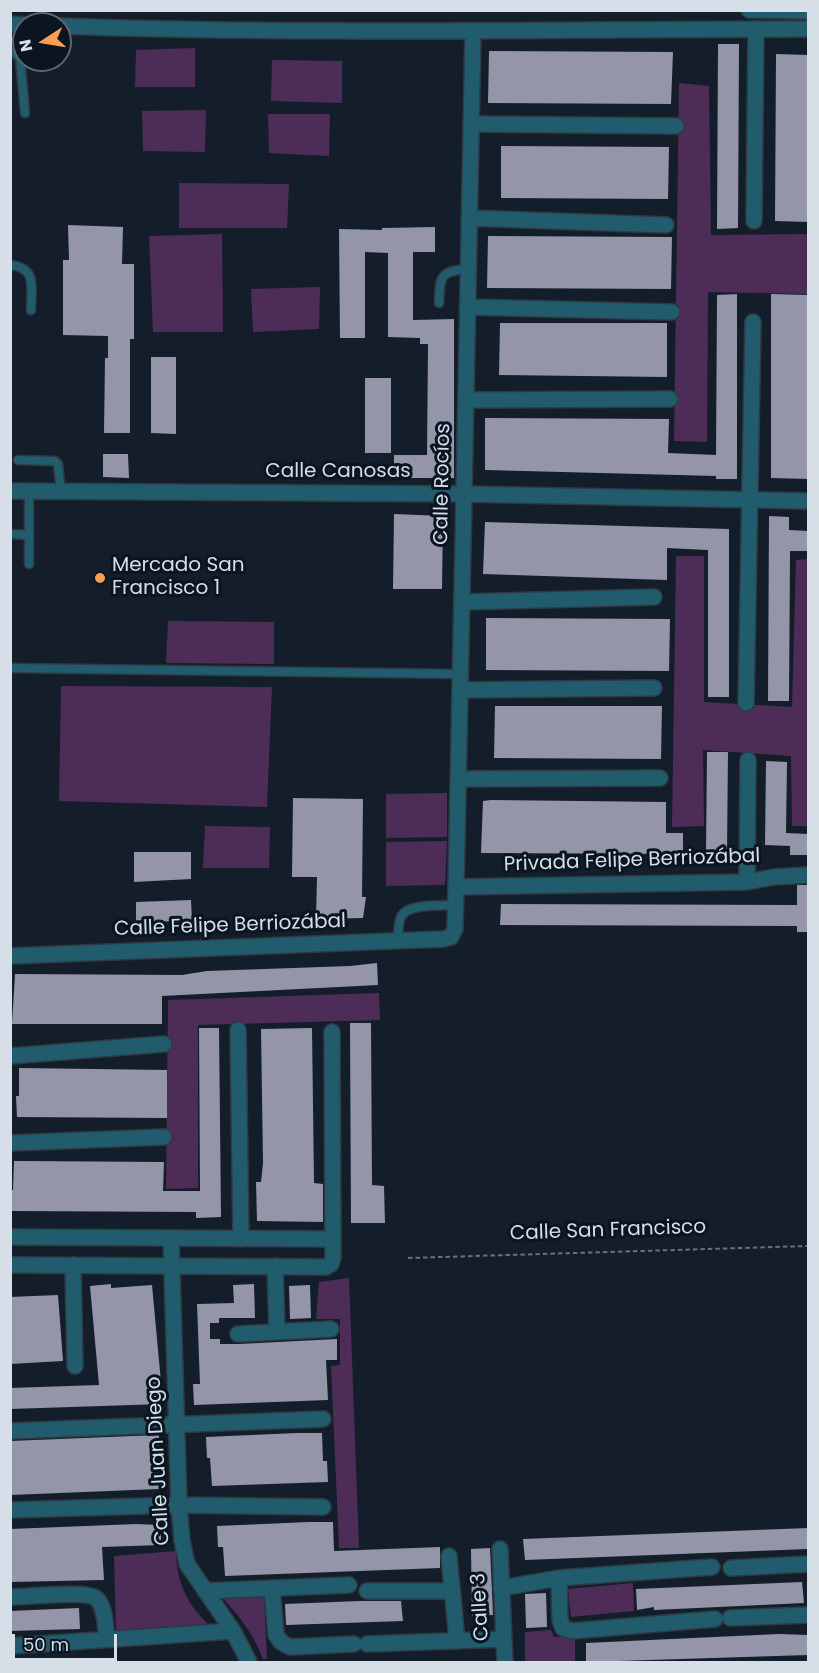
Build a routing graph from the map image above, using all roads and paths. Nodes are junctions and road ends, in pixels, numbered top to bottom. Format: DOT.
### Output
graph roads {
  1 [pos="749,10"];
  2 [pos="808,11"];
  3 [pos="72,26"];
  4 [pos="756,29"];
  5 [pos="808,29"];
  6 [pos="473,32"];
  7 [pos="10,52"];
  8 [pos="25,113"];
  9 [pos="471,124"];
  10 [pos="676,126"];
  11 [pos="469,218"];
  12 [pos="754,221"];
  13 [pos="666,225"];
  14 [pos="10,265"];
  15 [pos="468,269"];
  16 [pos="439,303"];
  17 [pos="468,307"];
  18 [pos="31,310"];
  19 [pos="672,312"];
  20 [pos="753,322"];
  21 [pos="670,399"];
  22 [pos="466,400"];
  23 [pos="18,460"];
  24 [pos="10,491"];
  25 [pos="29,492"];
  26 [pos="61,492"];
  27 [pos="464,494"];
  28 [pos="751,500"];
  29 [pos="808,501"];
  30 [pos="10,534"];
  31 [pos="29,535"];
  32 [pos="29,564"];
  33 [pos="654,597"];
  34 [pos="462,602"];
  35 [pos="10,668"];
  36 [pos="460,674"];
  37 [pos="654,688"];
  38 [pos="460,690"];
  39 [pos="746,703"];
  40 [pos="748,760"];
  41 [pos="660,778"];
  42 [pos="458,779"];
  43 [pos="808,875"];
  44 [pos="747,882"];
  45 [pos="456,887"];
  46 [pos="456,905"];
  47 [pos="451,937"];
  48 [pos="398,941"];
  49 [pos="10,956"];
  50 [pos="238,1030"];
  51 [pos="332,1032"];
  52 [pos="164,1044"];
  53 [pos="10,1056"];
  54 [pos="164,1137"];
  55 [pos="10,1143"];
  56 [pos="10,1237"];
  57 [pos="171,1238"];
  58 [pos="241,1239"];
  59 [pos="333,1239"];
  60 [pos="808,1246"];
  61 [pos="408,1258"];
  62 [pos="10,1265"];
  63 [pos="73,1265"];
  64 [pos="172,1266"];
  65 [pos="275,1266"];
  66 [pos="331,1329"];
  67 [pos="277,1332"];
  68 [pos="238,1334"];
  69 [pos="75,1366"];
  70 [pos="323,1419"];
  71 [pos="178,1425"];
  72 [pos="10,1431"];
  73 [pos="179,1505"];
  74 [pos="323,1507"];
  75 [pos="10,1510"];
  76 [pos="500,1549"];
  77 [pos="449,1556"];
  78 [pos="808,1564"];
  79 [pos="712,1567"];
  80 [pos="731,1568"];
  81 [pos="559,1578"];
  82 [pos="349,1585"];
  83 [pos="272,1588"];
  84 [pos="501,1588"];
  85 [pos="205,1591"];
  86 [pos="367,1591"];
  87 [pos="452,1592"];
  88 [pos="10,1597"];
  89 [pos="808,1615"];
  90 [pos="233,1631"];
  91 [pos="106,1639"];
  92 [pos="504,1639"];
  93 [pos="457,1641"];
  94 [pos="10,1646"];
  95 [pos="249,1662"];
  96 [pos="505,1662"];
  1 -- 2 [label="street"];
  3 -- 6 [label="street"];
  4 -- 5 [label="street"];
  4 -- 6 [label="street"];
  4 -- 12 [label="street"];
  6 -- 9 [label="street, Calle Rocíos"];
  7 -- 8 [label="lane"];
  9 -- 10 [label="street"];
  9 -- 11 [label="street, Calle Rocíos"];
  11 -- 13 [label="street"];
  11 -- 15 [label="street, Calle Rocíos"];
  14 -- 18 [label="lane"];
  15 -- 16 [label="lane"];
  15 -- 17 [label="street, Calle Rocíos"];
  17 -- 19 [label="street"];
  17 -- 22 [label="street, Calle Rocíos"];
  20 -- 28 [label="street"];
  21 -- 22 [label="street"];
  22 -- 27 [label="street, Calle Rocíos"];
  23 -- 26 [label="lane"];
  24 -- 25 [label="street, Calle Canosas"];
  25 -- 26 [label="street, Calle Canosas"];
  25 -- 31 [label="lane"];
  26 -- 27 [label="street, Calle Canosas"];
  27 -- 28 [label="street, Calle Canosas"];
  27 -- 34 [label="street, Calle Rocíos"];
  28 -- 29 [label="street, Calle Canosas"];
  28 -- 39 [label="street"];
  30 -- 31 [label="lane"];
  31 -- 32 [label="lane"];
  33 -- 34 [label="street"];
  34 -- 36 [label="street, Calle Rocíos"];
  35 -- 36 [label="lane"];
  36 -- 38 [label="street, Calle Rocíos"];
  37 -- 38 [label="street"];
  38 -- 42 [label="street, Calle Rocíos"];
  40 -- 44 [label="street"];
  41 -- 42 [label="street"];
  42 -- 45 [label="street, Calle Rocíos"];
  43 -- 44 [label="street, Privada Felipe Berriozábal"];
  44 -- 45 [label="street, Privada Felipe Berriozábal"];
  45 -- 46 [label="street, Calle Rocíos"];
  46 -- 47 [label="street, Calle Rocíos"];
  46 -- 48 [label="lane"];
  47 -- 48 [label="street, Calle Felipe Berriozábal"];
  48 -- 49 [label="street, Calle Felipe Berriozábal"];
  50 -- 58 [label="street"];
  51 -- 59 [label="street"];
  52 -- 53 [label="street"];
  54 -- 55 [label="street"];
  56 -- 57 [label="street"];
  57 -- 58 [label="street"];
  57 -- 64 [label="street, Calle Juan Diego"];
  58 -- 59 [label="street"];
  59 -- 65 [label="street"];
  60 -- 61 [label="path, Calle San Francisco"];
  62 -- 63 [label="street"];
  63 -- 64 [label="street"];
  63 -- 69 [label="street"];
  64 -- 65 [label="street"];
  64 -- 71 [label="street, Calle Juan Diego"];
  65 -- 67 [label="street"];
  66 -- 67 [label="street"];
  67 -- 68 [label="street"];
  70 -- 71 [label="street"];
  71 -- 72 [label="street"];
  71 -- 73 [label="street, Calle Juan Diego"];
  73 -- 74 [label="street"];
  73 -- 75 [label="street"];
  73 -- 85 [label="street, Calle Juan Diego"];
  76 -- 84 [label="street, Calle 3"];
  77 -- 87 [label="street"];
  78 -- 80 [label="street"];
  79 -- 81 [label="street"];
  81 -- 84 [label="street"];
  81 -- 89 [label="street"];
  82 -- 83 [label="street"];
  83 -- 85 [label="street"];
  83 -- 93 [label="street"];
  84 -- 92 [label="street, Calle 3"];
  85 -- 90 [label="street, Calle Juan Diego"];
  86 -- 87 [label="street"];
  87 -- 93 [label="street"];
  88 -- 91 [label="street"];
  90 -- 91 [label="street"];
  90 -- 95 [label="street, Calle Juan Diego"];
  91 -- 94 [label="street"];
  92 -- 93 [label="street"];
  92 -- 96 [label="street, Calle 3"];
}
